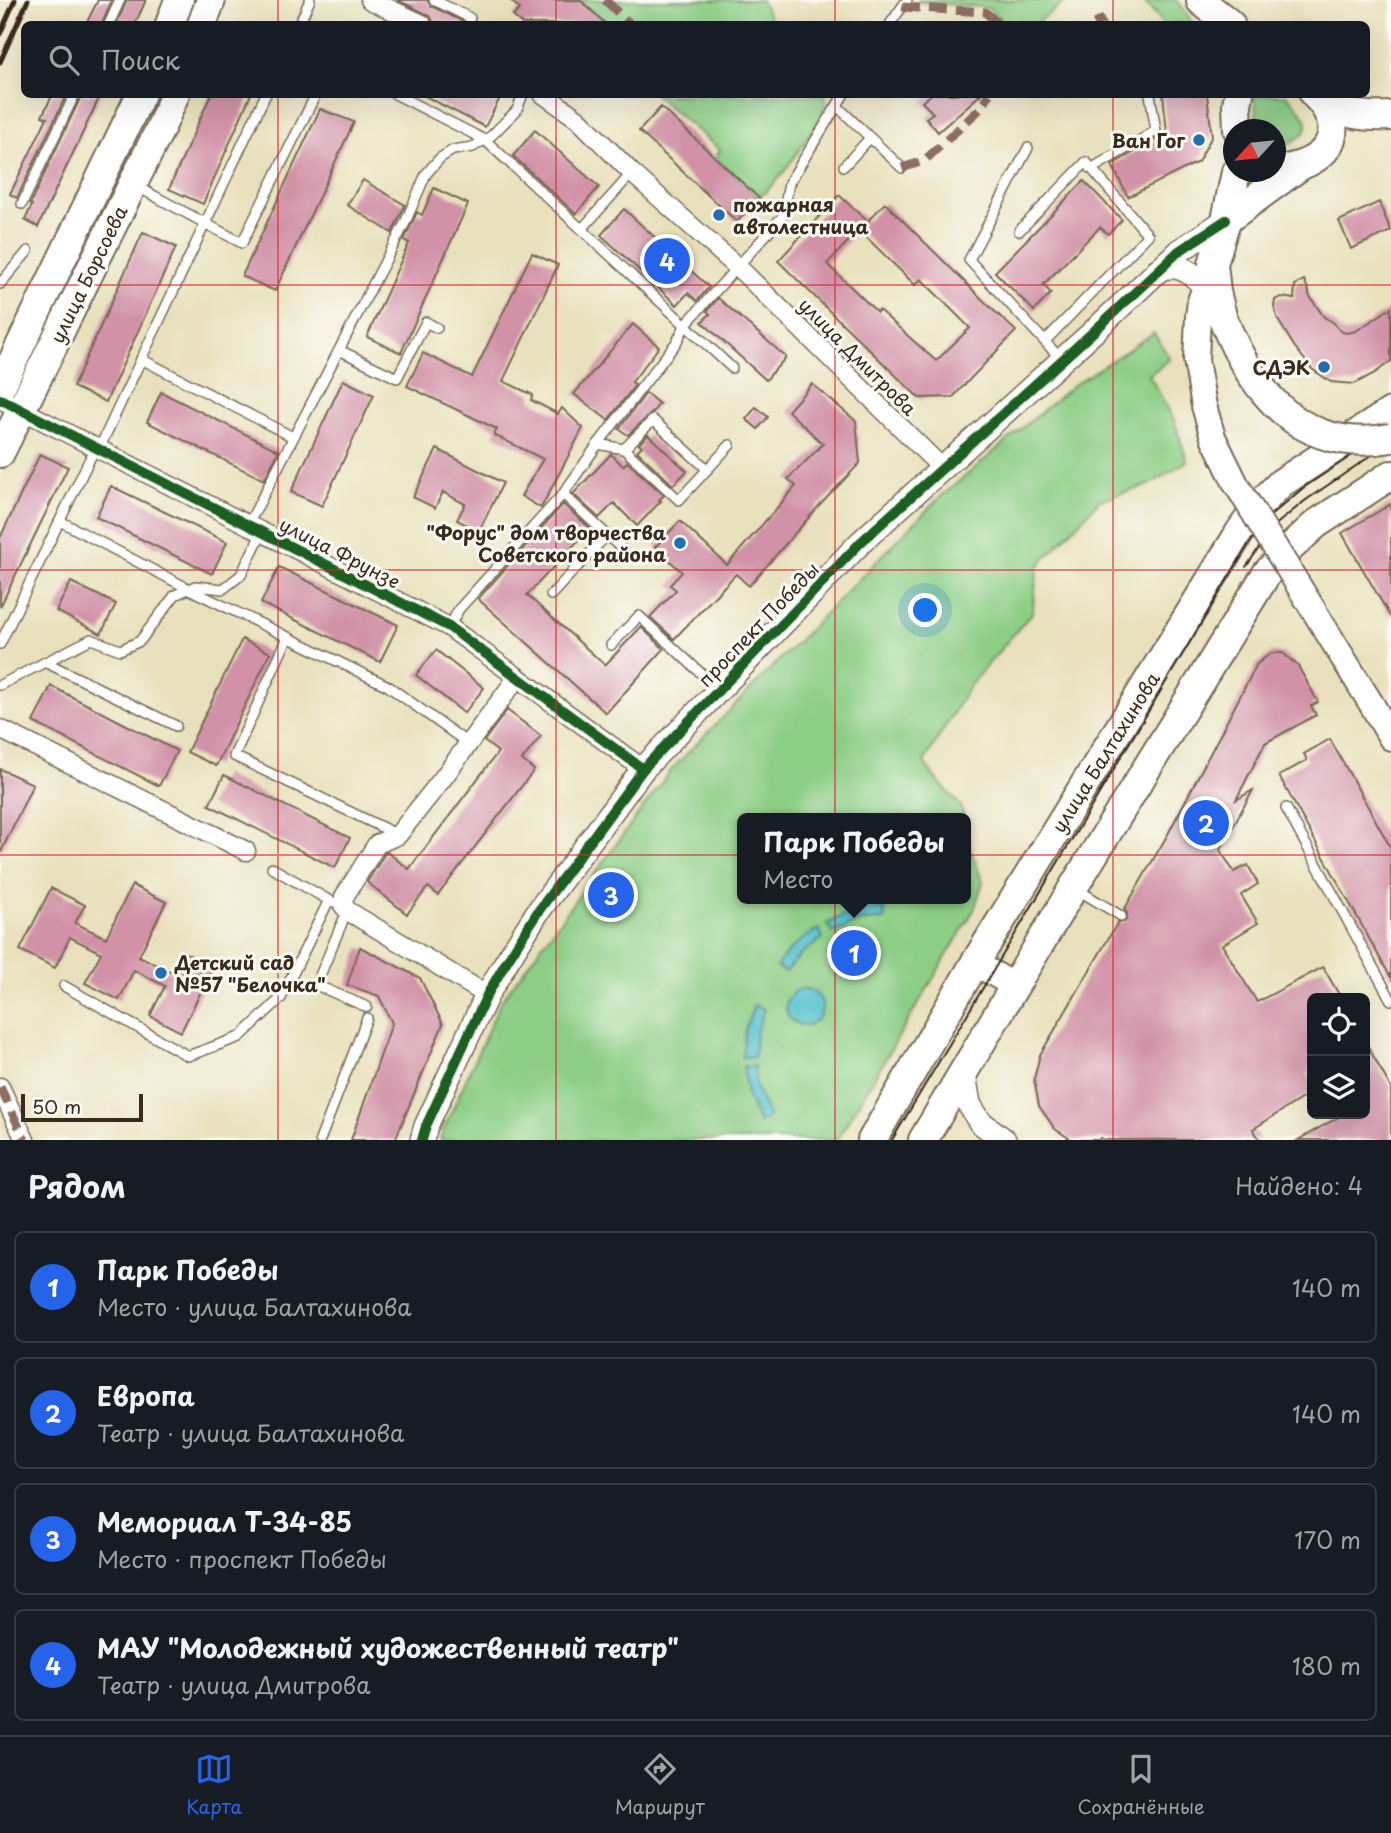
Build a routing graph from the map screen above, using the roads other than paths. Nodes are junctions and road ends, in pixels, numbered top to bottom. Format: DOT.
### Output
graph roads {
  1 [pos="120,0"];
  2 [pos="179,0"];
  3 [pos="211,0"];
  4 [pos="310,0"];
  5 [pos="370,0"];
  6 [pos="433,0"];
  7 [pos="907,0"];
  8 [pos="1205,9"];
  9 [pos="470,18"];
  10 [pos="110,21"];
  11 [pos="171,21"];
  12 [pos="203,21"];
  13 [pos="300,21"];
  14 [pos="416,21"];
  15 [pos="892,21"];
  16 [pos="1225,21"];
  17 [pos="73,98"];
  18 [pos="139,98"];
  19 [pos="172,98"];
  20 [pos="264,98"];
  21 [pos="314,98"];
  22 [pos="403,98"];
  23 [pos="522,98"];
  24 [pos="549,98"];
  25 [pos="842,98"];
  26 [pos="1151,98"];
  27 [pos="1238,98"];
  28 [pos="1317,98"];
  29 [pos="837,106"];
  30 [pos="1384,113"];
  31 [pos="1238,119"];
  32 [pos="870,138"];
  33 [pos="485,139"];
  34 [pos="1028,148"];
  35 [pos="845,166"];
  36 [pos="902,168"];
  37 [pos="1288,168"];
  38 [pos="1091,169"];
  39 [pos="632,173"];
  40 [pos="1235,182"];
  41 [pos="133,184"];
  42 [pos="22,204"];
  43 [pos="1226,220"];
  44 [pos="205,223"];
  45 [pos="582,229"];
  46 [pos="1019,231"];
  47 [pos="28,251"];
  48 [pos="741,270"];
  49 [pos="1158,270"];
  50 [pos="0,284"];
  51 [pos="1205,293"];
  52 [pos="686,324"];
  53 [pos="437,328"];
  54 [pos="1045,341"];
  55 [pos="339,350"];
  56 [pos="141,359"];
  57 [pos="1063,360"];
  58 [pos="732,368"];
  59 [pos="0,388"];
  60 [pos="11,405"];
  61 [pos="1391,412"];
  62 [pos="293,437"];
  63 [pos="1391,438"];
  64 [pos="598,444"];
  65 [pos="730,445"];
  66 [pos="97,449"];
  67 [pos="624,449"];
  68 [pos="0,453"];
  69 [pos="943,469"];
  70 [pos="707,470"];
  71 [pos="1391,475"];
  72 [pos="563,494"];
  73 [pos="60,521"];
  74 [pos="255,528"];
  75 [pos="607,535"];
  76 [pos="621,548"];
  77 [pos="189,589"];
  78 [pos="551,595"];
  79 [pos="449,627"];
  80 [pos="288,637"];
  81 [pos="0,644"];
  82 [pos="611,645"];
  83 [pos="45,662"];
  84 [pos="517,678"];
  85 [pos="0,685"];
  86 [pos="719,690"];
  87 [pos="176,726"];
  88 [pos="0,729"];
  89 [pos="1391,738"];
  90 [pos="468,744"];
  91 [pos="643,769"];
  92 [pos="1286,808"];
  93 [pos="398,835"];
  94 [pos="246,851"];
  95 [pos="272,868"];
  96 [pos="1073,888"];
  97 [pos="329,900"];
  98 [pos="348,911"];
  99 [pos="1121,916"];
  100 [pos="975,963"];
  101 [pos="64,986"];
  102 [pos="1014,986"];
  103 [pos="487,995"];
  104 [pos="1391,1000"];
  105 [pos="367,1007"];
  106 [pos="367,1018"];
  107 [pos="964,1074"];
  108 [pos="0,1087"];
  109 [pos="25,1140"];
  110 [pos="320,1140"];
  111 [pos="422,1140"];
  112 [pos="872,1140"];
  113 [pos="923,1140"];
  114 [pos="1004,1140"];
  1 -- 10 [label="lane"];
  2 -- 11 [label="main road"];
  3 -- 12 [label="main road"];
  4 -- 13 [label="lane"];
  5 -- 14 [label="street"];
  6 -- 9 [label="lane"];
  7 -- 15 [label="lane"];
  8 -- 16 [label="main road"];
  17 -- 42 [label="lane"];
  18 -- 59 [label="main road, улица Борсоева"];
  19 -- 41 [label="main road, улица Борсоева"];
  20 -- 44 [label="lane"];
  21 -- 44 [label="lane"];
  22 -- 33 [label="lane"];
  23 -- 33 [label="lane"];
  24 -- 39 [label="street, улица Дмитрова"];
  25 -- 29 [label="lane"];
  26 -- 38 [label="lane"];
  27 -- 31 [label="main road"];
  28 -- 30 [label="main road"];
  28 -- 37 [label="main road"];
  29 -- 32 [label="lane"];
  29 -- 48 [label="lane"];
  32 -- 35 [label="lane"];
  32 -- 36 [label="lane"];
  33 -- 45 [label="lane"];
  33 -- 55 [label="lane"];
  34 -- 54 [label="lane"];
  37 -- 43 [label="main road"];
  38 -- 46 [label="lane"];
  38 -- 54 [label="lane"];
  39 -- 45 [label="lane"];
  39 -- 48 [label="street, улица Дмитрова"];
  40 -- 43 [label="main road"];
  41 -- 44 [label="lane"];
  41 -- 60 [label="main road, улица Борсоева"];
  43 -- 49 [label="street, проспект Победы"];
  43 -- 51 [label="main road"];
  44 -- 56 [label="lane"];
  45 -- 52 [label="lane"];
  47 -- 50 [label="lane"];
  48 -- 52 [label="lane"];
  48 -- 69 [label="street, улица Дмитрова"];
  49 -- 51 [label="street"];
  49 -- 57 [label="street, проспект Победы"];
  51 -- 63 [label="main road, bridge"];
  51 -- 89 [label="main road, bridge"];
  52 -- 58 [label="lane"];
  52 -- 64 [label="lane"];
  53 -- 55 [label="lane"];
  54 -- 57 [label="lane"];
  55 -- 62 [label="lane"];
  56 -- 62 [label="lane"];
  56 -- 66 [label="lane"];
  57 -- 69 [label="street, проспект Победы"];
  60 -- 66 [label="street, улица Фрунзе"];
  60 -- 68 [label="main road, улица Борсоева"];
  61 -- 100 [label="main road, улица Балтахинова"];
  62 -- 74 [label="lane"];
  64 -- 67 [label="lane"];
  64 -- 72 [label="lane"];
  65 -- 70 [label="lane"];
  66 -- 73 [label="lane"];
  66 -- 74 [label="street, улица Фрунзе"];
  67 -- 70 [label="lane"];
  67 -- 70 [label="lane"];
  69 -- 86 [label="street, проспект Победы"];
  71 -- 96 [label="main road"];
  72 -- 75 [label="lane"];
  72 -- 79 [label="lane"];
  73 -- 77 [label="lane"];
  73 -- 81 [label="lane"];
  74 -- 77 [label="lane"];
  74 -- 79 [label="street, улица Фрунзе"];
  75 -- 76 [label="lane"];
  75 -- 78 [label="lane"];
  77 -- 80 [label="lane"];
  77 -- 83 [label="lane"];
  79 -- 84 [label="street, улица Фрунзе"];
  80 -- 90 [label="lane"];
  80 -- 93 [label="lane"];
  82 -- 86 [label="lane"];
  83 -- 85 [label="lane"];
  83 -- 87 [label="lane"];
  84 -- 90 [label="street"];
  84 -- 91 [label="street, улица Фрунзе"];
  86 -- 91 [label="street, проспект Победы"];
  88 -- 94 [label="street"];
  90 -- 93 [label="street"];
  91 -- 103 [label="street, проспект Победы"];
  92 -- 104 [label="lane"];
  93 -- 98 [label="street"];
  95 -- 97 [label="lane"];
  96 -- 99 [label="lane"];
  96 -- 102 [label="main road"];
  97 -- 98 [label="lane"];
  97 -- 101 [label="lane"];
  98 -- 103 [label="street"];
  98 -- 105 [label="lane"];
  100 -- 102 [label="main road"];
  100 -- 112 [label="main road, улица Балтахинова"];
  102 -- 107 [label="main road"];
  103 -- 111 [label="street, проспект Победы"];
  106 -- 110 [label="lane"];
  107 -- 113 [label="main road"];
  107 -- 114 [label="street"];
  108 -- 109 [label="street"];
}
